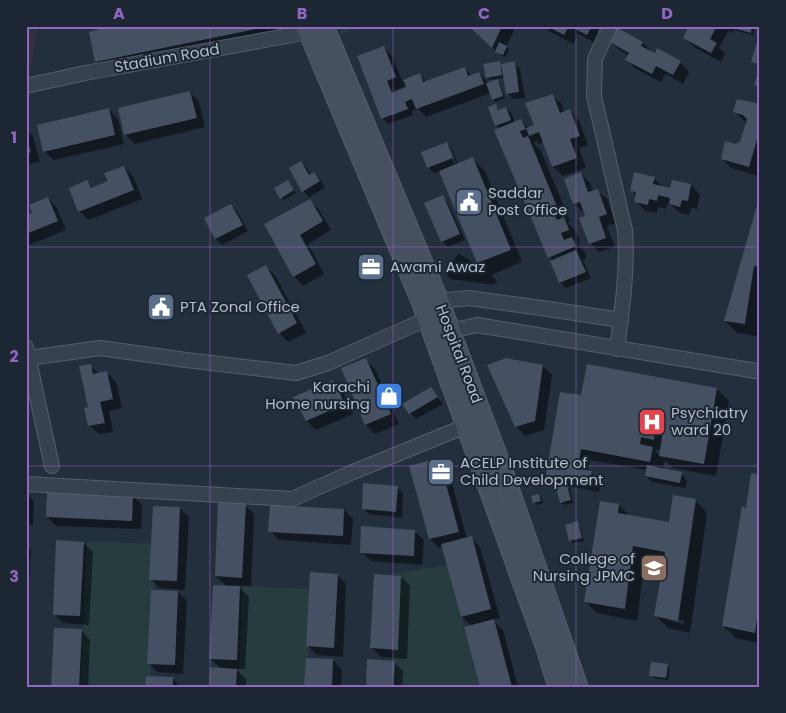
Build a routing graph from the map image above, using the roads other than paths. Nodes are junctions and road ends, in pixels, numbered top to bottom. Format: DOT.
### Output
graph roads {
  1 [pos="610,26"];
  2 [pos="313,28"];
  3 [pos="26,86"];
  4 [pos="439,301"];
  5 [pos="427,319"];
  6 [pos="621,320"];
  7 [pos="450,331"];
  8 [pos="617,349"];
  9 [pos="27,353"];
  10 [pos="756,371"];
  11 [pos="466,426"];
  12 [pos="52,466"];
  13 [pos="26,484"];
  14 [pos="558,687"];
  15 [pos="578,687"];
  1 -- 6 [label="street"];
  2 -- 3 [label="street, Stadium Road"];
  2 -- 4 [label="main road, Hospital Road"];
  2 -- 5 [label="main road, Hospital Road"];
  4 -- 6 [label="street"];
  4 -- 7 [label="main road, Hospital Road"];
  5 -- 9 [label="street"];
  5 -- 11 [label="main road, Hospital Road"];
  6 -- 8 [label="street"];
  7 -- 8 [label="street"];
  7 -- 15 [label="main road, Hospital Road"];
  8 -- 10 [label="street"];
  9 -- 12 [label="street"];
  11 -- 13 [label="street"];
  11 -- 14 [label="main road, Hospital Road"];
}
